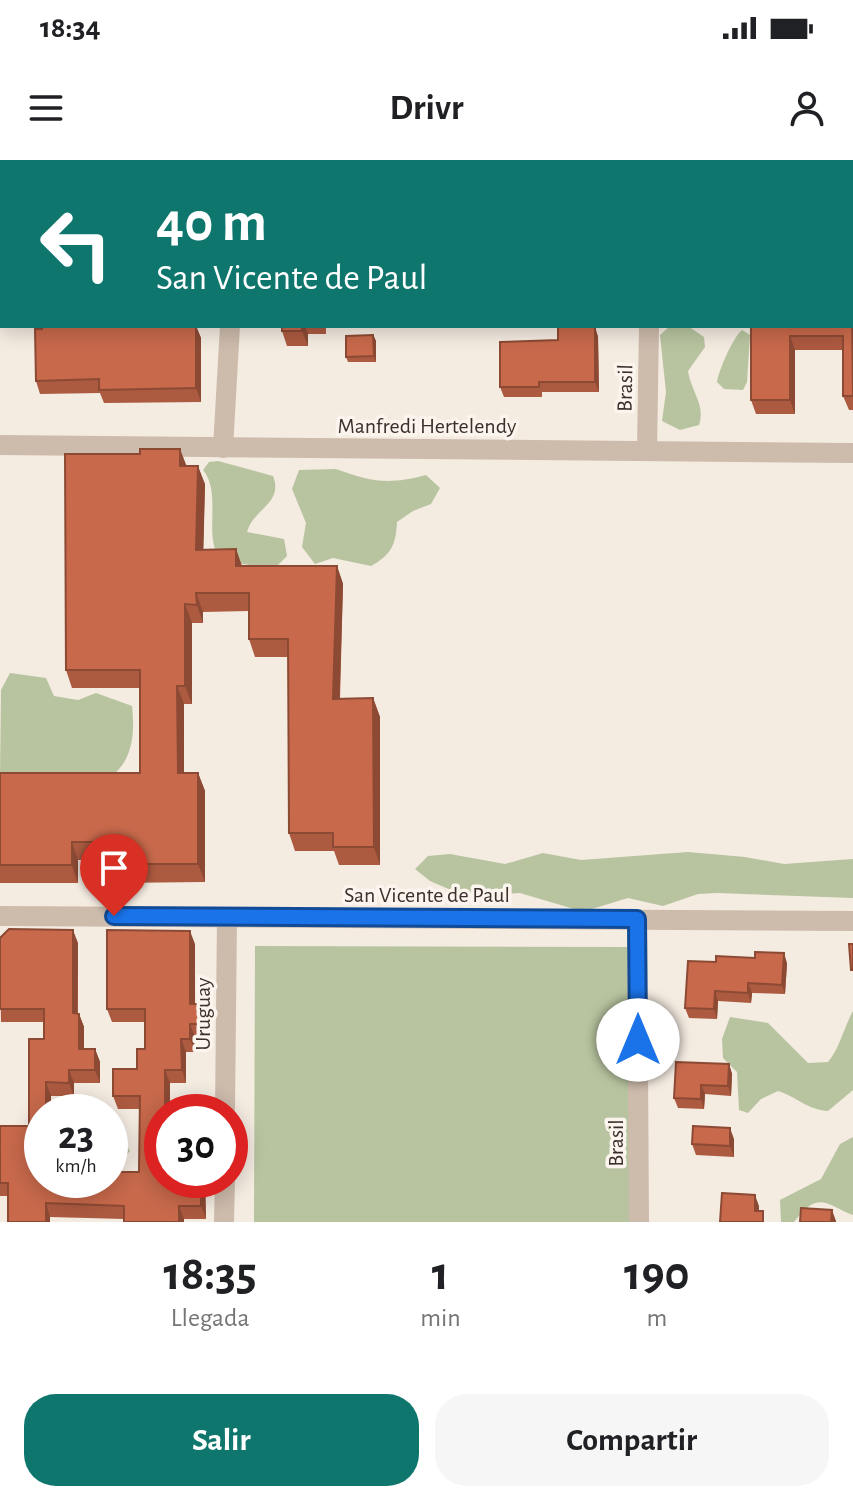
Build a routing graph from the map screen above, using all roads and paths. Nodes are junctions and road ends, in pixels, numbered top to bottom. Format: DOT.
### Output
graph roads {
  1 [pos="230,328"];
  2 [pos="649,328"];
  3 [pos="0,445"];
  4 [pos="223,448"];
  5 [pos="647,451"];
  6 [pos="853,453"];
  7 [pos="0,916"];
  8 [pos="227,917"];
  9 [pos="637,919"];
  10 [pos="853,921"];
  11 [pos="225,1094"];
  12 [pos="225,1198"];
  13 [pos="224,1222"];
  14 [pos="639,1222"];
  1 -- 4 [label="street"];
  2 -- 5 [label="street, Brasil"];
  3 -- 4 [label="street, Manfredi Hertelendy"];
  4 -- 5 [label="street, Manfredi Hertelendy"];
  5 -- 6 [label="street, Manfredi Hertelendy"];
  7 -- 8 [label="street, San Vicente de Paul"];
  8 -- 9 [label="street, San Vicente de Paul"];
  8 -- 11 [label="street, Uruguay"];
  9 -- 10 [label="street, San Vicente de Paul"];
  9 -- 14 [label="street, Brasil"];
  12 -- 13 [label="street"];
}
